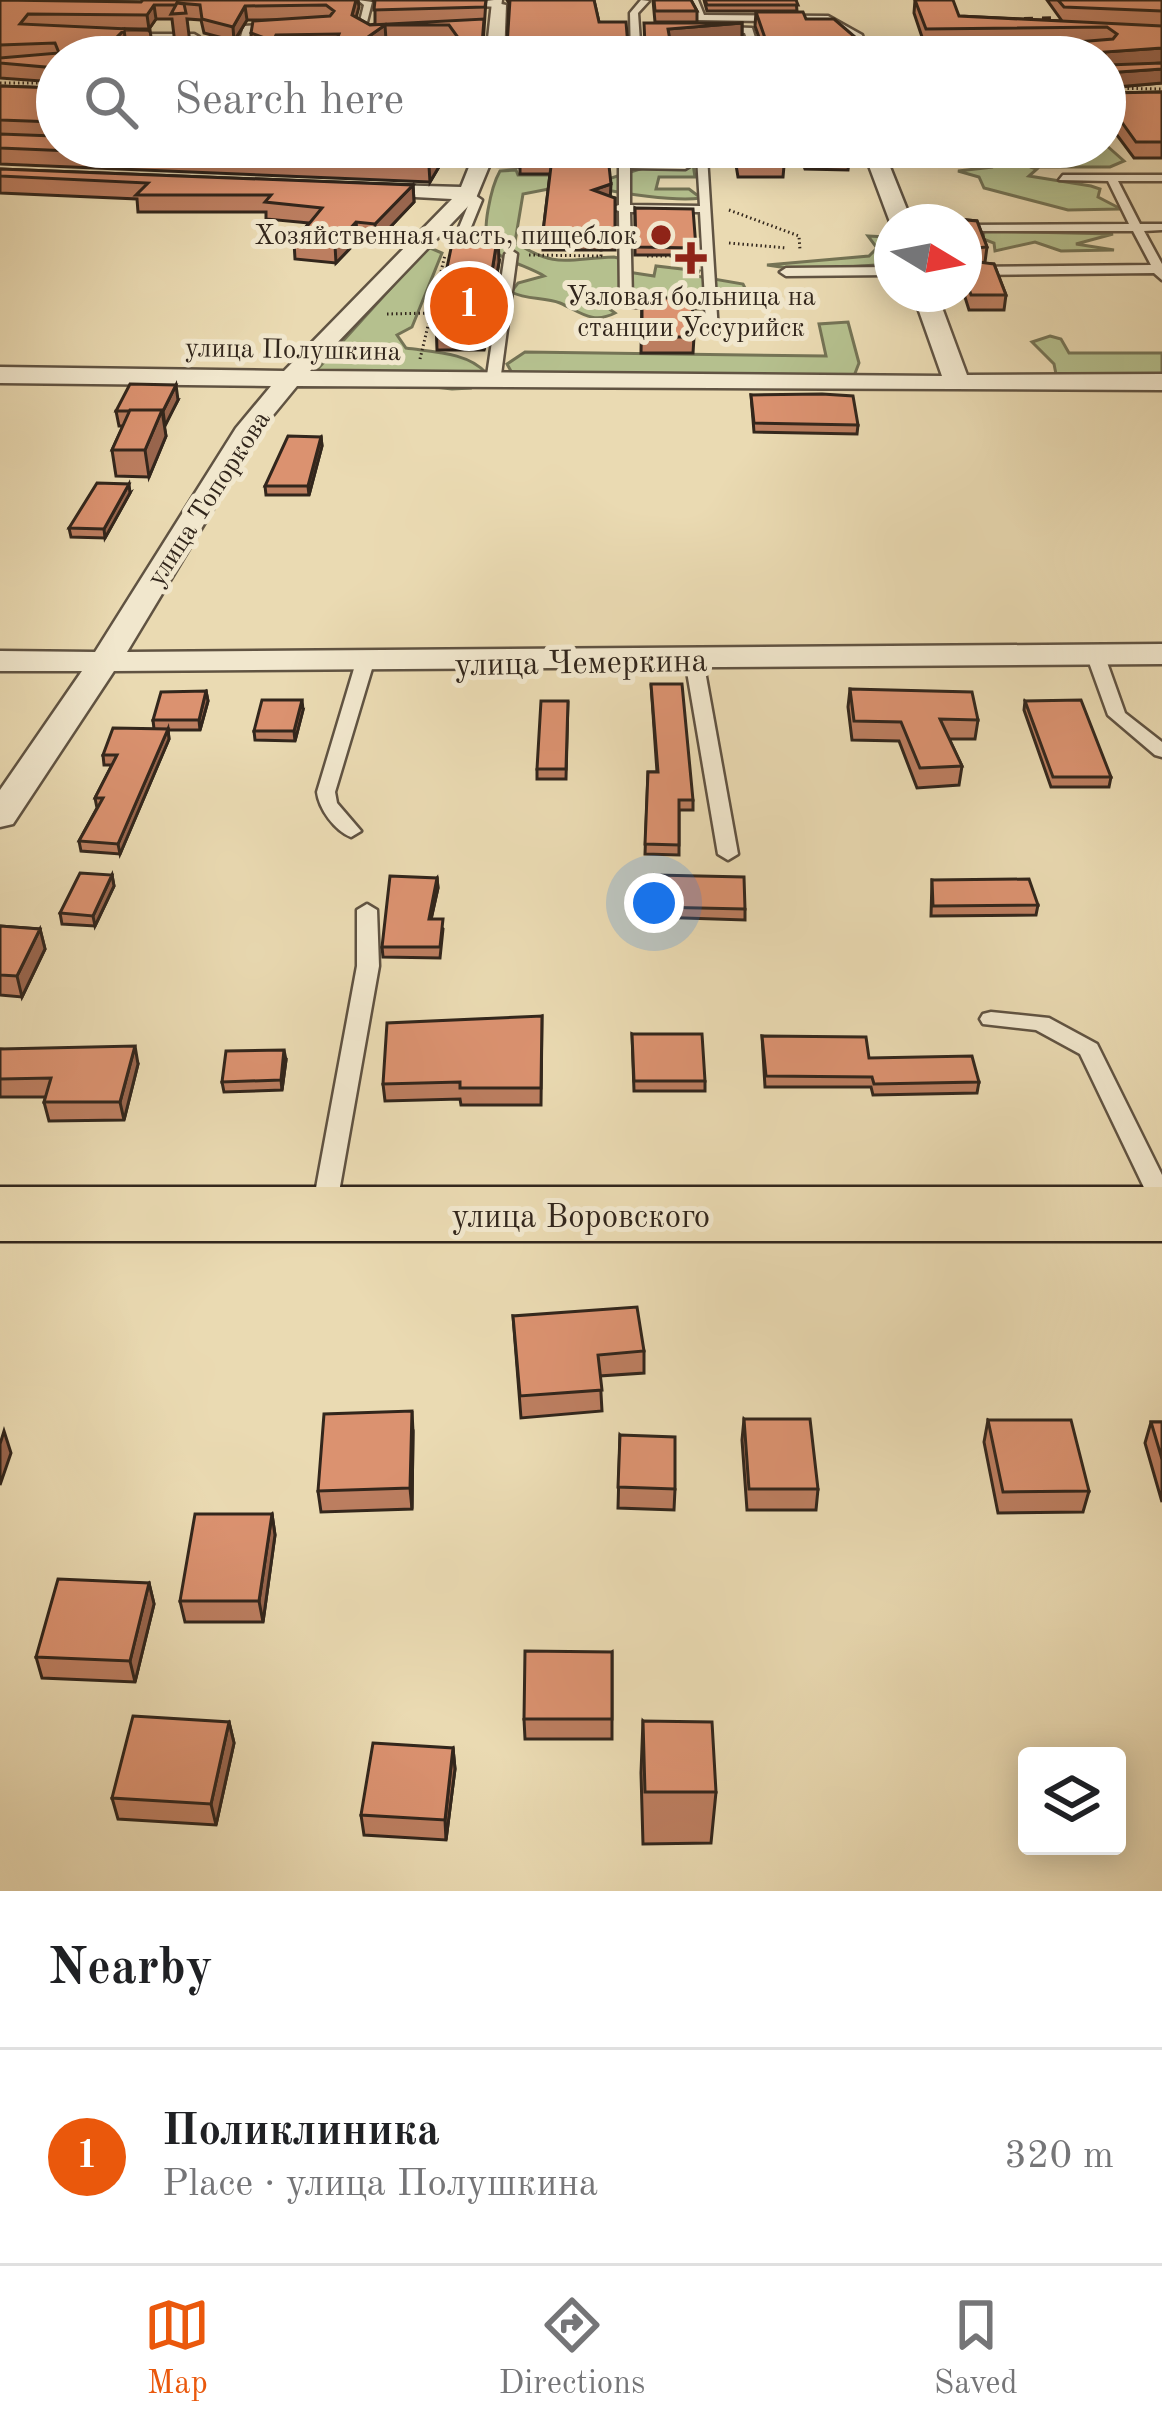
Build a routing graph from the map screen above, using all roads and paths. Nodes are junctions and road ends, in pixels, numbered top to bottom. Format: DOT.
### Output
graph roads {
  1 [pos="362,0"];
  2 [pos="694,0"];
  3 [pos="645,1"];
  4 [pos="498,2"];
  5 [pos="814,3"];
  6 [pos="441,5"];
  7 [pos="701,18"];
  8 [pos="820,19"];
  9 [pos="132,26"];
  10 [pos="496,28"];
  11 [pos="475,30"];
  12 [pos="633,30"];
  13 [pos="652,30"];
  14 [pos="690,30"];
  15 [pos="709,30"];
  16 [pos="394,32"];
  17 [pos="194,36"];
  18 [pos="248,36"];
  19 [pos="282,36"];
  20 [pos="496,36"];
  21 [pos="634,36"];
  22 [pos="750,36"];
  23 [pos="857,36"];
  24 [pos="0,83"];
  25 [pos="36,83"];
  26 [pos="1126,88"];
  27 [pos="1162,89"];
  28 [pos="480,168"];
  29 [pos="624,168"];
  30 [pos="702,168"];
  31 [pos="880,168"];
  32 [pos="1063,178"];
  33 [pos="1162,178"];
  34 [pos="1113,182"];
  35 [pos="330,187"];
  36 [pos="469,194"];
  37 [pos="894,204"];
  38 [pos="603,207"];
  39 [pos="625,208"];
  40 [pos="705,209"];
  41 [pos="1162,227"];
  42 [pos="982,228"];
  43 [pos="1136,230"];
  44 [pos="459,242"];
  45 [pos="708,249"];
  46 [pos="511,254"];
  47 [pos="601,256"];
  48 [pos="626,256"];
  49 [pos="874,271"];
  50 [pos="982,271"];
  51 [pos="785,272"];
  52 [pos="1160,272"];
  53 [pos="712,304"];
  54 [pos="932,312"];
  55 [pos="713,329"];
  56 [pos="0,375"];
  57 [pos="287,380"];
  58 [pos="415,381"];
  59 [pos="957,381"];
  60 [pos="493,382"];
  61 [pos="1162,382"];
  62 [pos="1095,654"];
  63 [pos="1162,654"];
  64 [pos="694,660"];
  65 [pos="0,662"];
  66 [pos="105,662"];
  67 [pos="364,662"];
  68 [pos="1162,751"];
  69 [pos="0,816"];
  70 [pos="351,832"];
  71 [pos="728,854"];
  72 [pos="367,910"];
  73 [pos="991,1018"];
  74 [pos="1162,1200"];
  75 [pos="0,1214"];
  76 [pos="1162,1214"];
  77 [pos="323,1216"];
  1 -- 16 [label="lane"];
  2 -- 7 [label="lane"];
  3 -- 12 [label="lane"];
  4 -- 6 [label="lane"];
  4 -- 10 [label="street"];
  5 -- 8 [label="lane"];
  7 -- 8 [label="lane"];
  7 -- 15 [label="lane"];
  8 -- 23 [label="lane"];
  9 -- 17 [label="lane"];
  10 -- 11 [label="lane"];
  10 -- 20 [label="street"];
  12 -- 13 [label="lane"];
  12 -- 21 [label="lane"];
  14 -- 15 [label="lane"];
  15 -- 22 [label="lane"];
  18 -- 19 [label="lane"];
  24 -- 25 [label="path"];
  26 -- 27 [label="path"];
  28 -- 36 [label="street, улица Топоркова"];
  29 -- 39 [label="lane"];
  30 -- 40 [label="lane"];
  31 -- 37 [label="street"];
  32 -- 34 [label="lane"];
  33 -- 34 [label="lane"];
  34 -- 43 [label="lane"];
  35 -- 36 [label="street"];
  36 -- 44 [label="lane"];
  36 -- 57 [label="street, улица Топоркова"];
  38 -- 39 [label="lane"];
  38 -- 47 [label="path"];
  39 -- 40 [label="lane"];
  39 -- 48 [label="lane"];
  40 -- 45 [label="lane"];
  40 -- 45 [label="path"];
  41 -- 43 [label="lane"];
  42 -- 43 [label="lane"];
  43 -- 52 [label="lane"];
  45 -- 48 [label="path"];
  45 -- 53 [label="lane"];
  46 -- 47 [label="path"];
  46 -- 58 [label="path"];
  46 -- 60 [label="lane"];
  47 -- 48 [label="path"];
  48 -- 53 [label="lane"];
  49 -- 51 [label="lane"];
  50 -- 52 [label="lane"];
  53 -- 55 [label="lane"];
  54 -- 59 [label="street"];
  56 -- 57 [label="street, улица Полушкина"];
  57 -- 58 [label="street, улица Полушкина"];
  57 -- 66 [label="street, улица Топоркова"];
  58 -- 60 [label="street, улица Полушкина"];
  59 -- 60 [label="street, улица Полушкина"];
  59 -- 61 [label="street, улица Полушкина"];
  62 -- 63 [label="street, улица Чемеркина"];
  62 -- 64 [label="street, улица Чемеркина"];
  62 -- 68 [label="lane"];
  64 -- 67 [label="street, улица Чемеркина"];
  64 -- 71 [label="lane"];
  65 -- 66 [label="street, улица Чемеркина"];
  66 -- 67 [label="street, улица Чемеркина"];
  66 -- 69 [label="street, улица Топоркова"];
  67 -- 70 [label="lane"];
  72 -- 77 [label="lane"];
  73 -- 74 [label="lane"];
  75 -- 77 [label="main road, улица Воровского"];
  76 -- 77 [label="main road, улица Воровского"];
}
